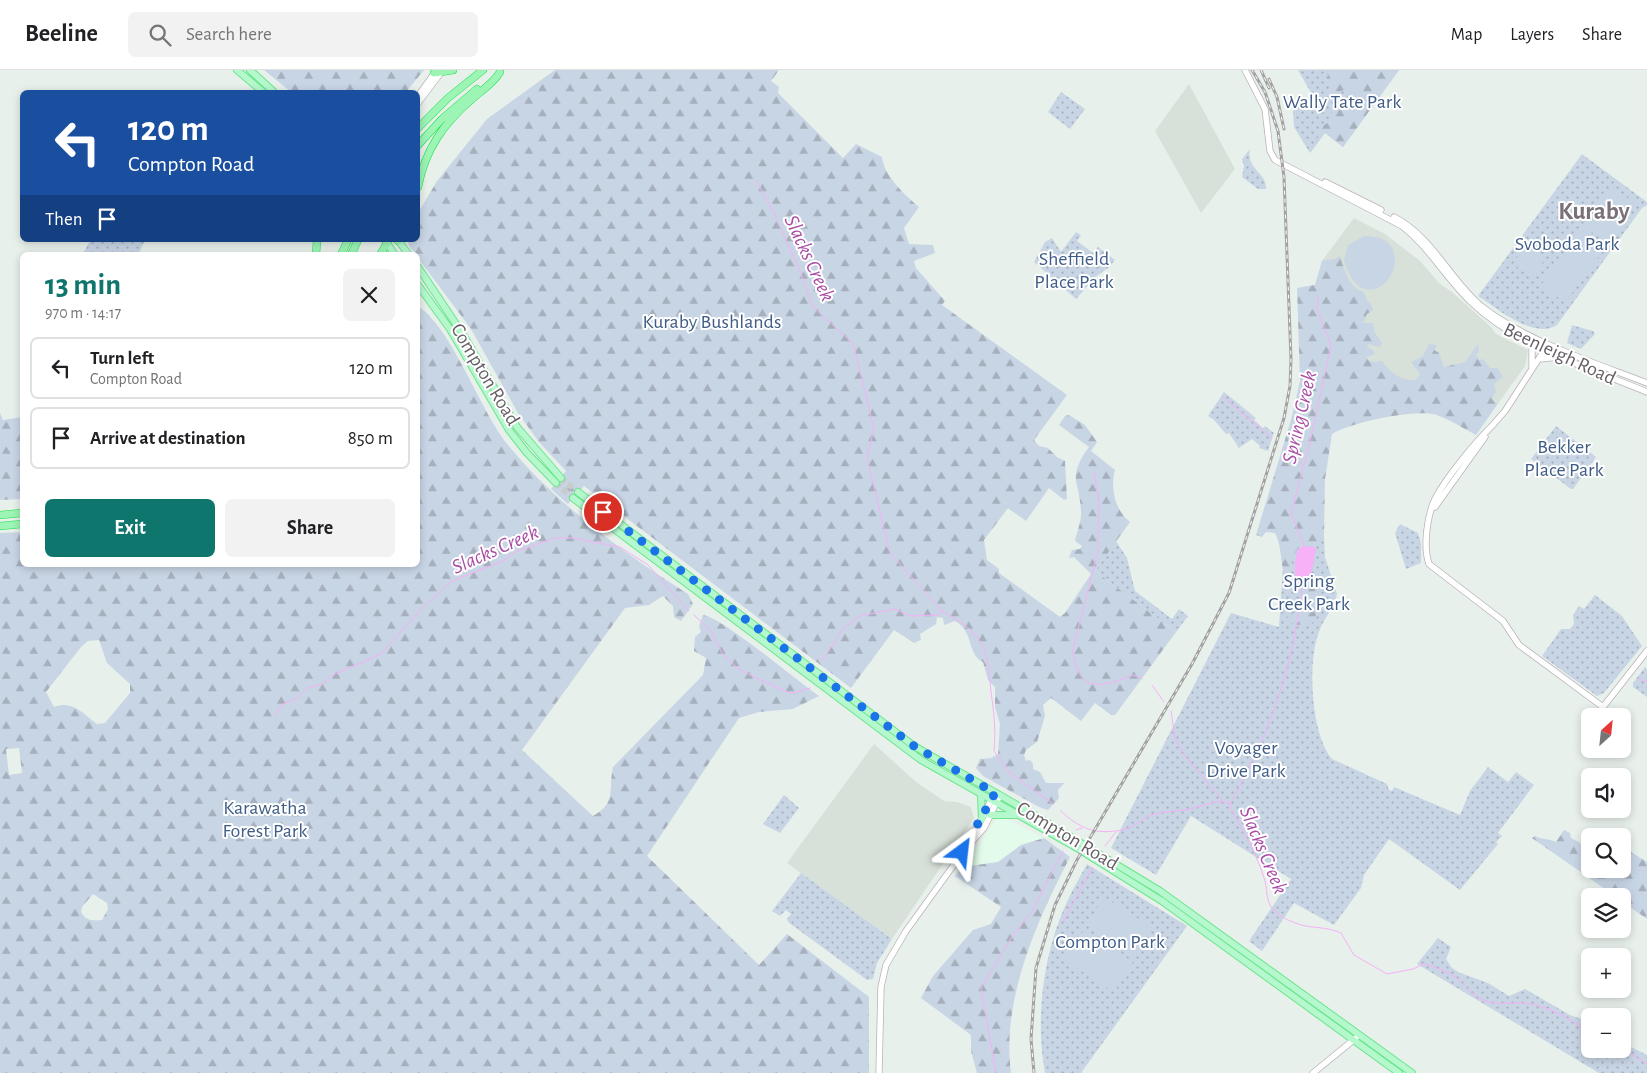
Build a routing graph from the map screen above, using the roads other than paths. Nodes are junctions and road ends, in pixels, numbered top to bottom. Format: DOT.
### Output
graph roads {
  1 [pos="237,70"];
  2 [pos="250,70"];
  3 [pos="443,70"];
  4 [pos="453,70"];
  5 [pos="484,70"];
  6 [pos="1245,70"];
  7 [pos="435,71"];
  8 [pos="502,71"];
  9 [pos="261,90"];
  10 [pos="272,90"];
  11 [pos="420,93"];
  12 [pos="420,100"];
  13 [pos="420,126"];
  14 [pos="420,143"];
  15 [pos="1288,167"];
  16 [pos="420,180"];
  17 [pos="420,270"];
  18 [pos="420,287"];
  19 [pos="1532,344"];
  20 [pos="1549,344"];
  21 [pos="1545,350"];
  22 [pos="1563,357"];
  23 [pos="1539,359"];
  24 [pos="1531,369"];
  25 [pos="1647,383"];
  26 [pos="1647,392"];
  27 [pos="561,478"];
  28 [pos="556,483"];
  29 [pos="578,492"];
  30 [pos="573,498"];
  31 [pos="20,513"];
  32 [pos="0,515"];
  33 [pos="20,524"];
  34 [pos="0,526"];
  35 [pos="1647,651"];
  36 [pos="997,794"];
  37 [pos="981,796"];
  38 [pos="993,802"];
  39 [pos="990,815"];
  40 [pos="1017,815"];
  41 [pos="982,819"];
  42 [pos="966,848"];
  43 [pos="1145,881"];
  44 [pos="1151,894"];
  45 [pos="1357,1038"];
  46 [pos="879,1073"];
  47 [pos="1313,1073"];
  48 [pos="1399,1073"];
  49 [pos="1412,1073"];
  1 -- 9 [label="main road"];
  2 -- 10 [label="main road"];
  3 -- 4 [label="highway"];
  3 -- 7 [label="highway"];
  3 -- 12 [label="street"];
  5 -- 13 [label="highway"];
  6 -- 15 [label="street, Beenleigh Road"];
  7 -- 11 [label="street"];
  8 -- 14 [label="highway"];
  8 -- 16 [label="highway"];
  15 -- 19 [label="street, Beenleigh Road"];
  15 -- 20 [label="street, Beenleigh Road"];
  17 -- 27 [label="main road, Compton Road"];
  18 -- 28 [label="main road, Compton Road"];
  19 -- 21 [label="street, Beenleigh Road"];
  19 -- 24 [label="street"];
  20 -- 21 [label="street"];
  20 -- 25 [label="street, Beenleigh Road"];
  21 -- 22 [label="street, Beenleigh Road"];
  21 -- 23 [label="street"];
  22 -- 23 [label="street"];
  22 -- 26 [label="street, Beenleigh Road"];
  23 -- 24 [label="street"];
  24 -- 35 [label="street"];
  29 -- 36 [label="main road, Compton Road"];
  30 -- 37 [label="main road, Compton Road"];
  31 -- 32 [label="highway"];
  33 -- 34 [label="highway"];
  36 -- 38 [label="street"];
  36 -- 43 [label="main road, Compton Road"];
  37 -- 38 [label="main road, Compton Road"];
  37 -- 41 [label="main road"];
  38 -- 39 [label="street"];
  38 -- 40 [label="main road, Compton Road"];
  38 -- 41 [label="street"];
  39 -- 40 [label="main road"];
  39 -- 42 [label="street"];
  40 -- 44 [label="main road, Compton Road"];
  41 -- 42 [label="street"];
  42 -- 46 [label="street"];
  43 -- 44 [label="main road"];
  43 -- 45 [label="main road, Compton Road"];
  44 -- 45 [label="main road, Compton Road"];
  45 -- 47 [label="street"];
  45 -- 48 [label="main road, Compton Road"];
  45 -- 49 [label="main road, Compton Road"];
}
